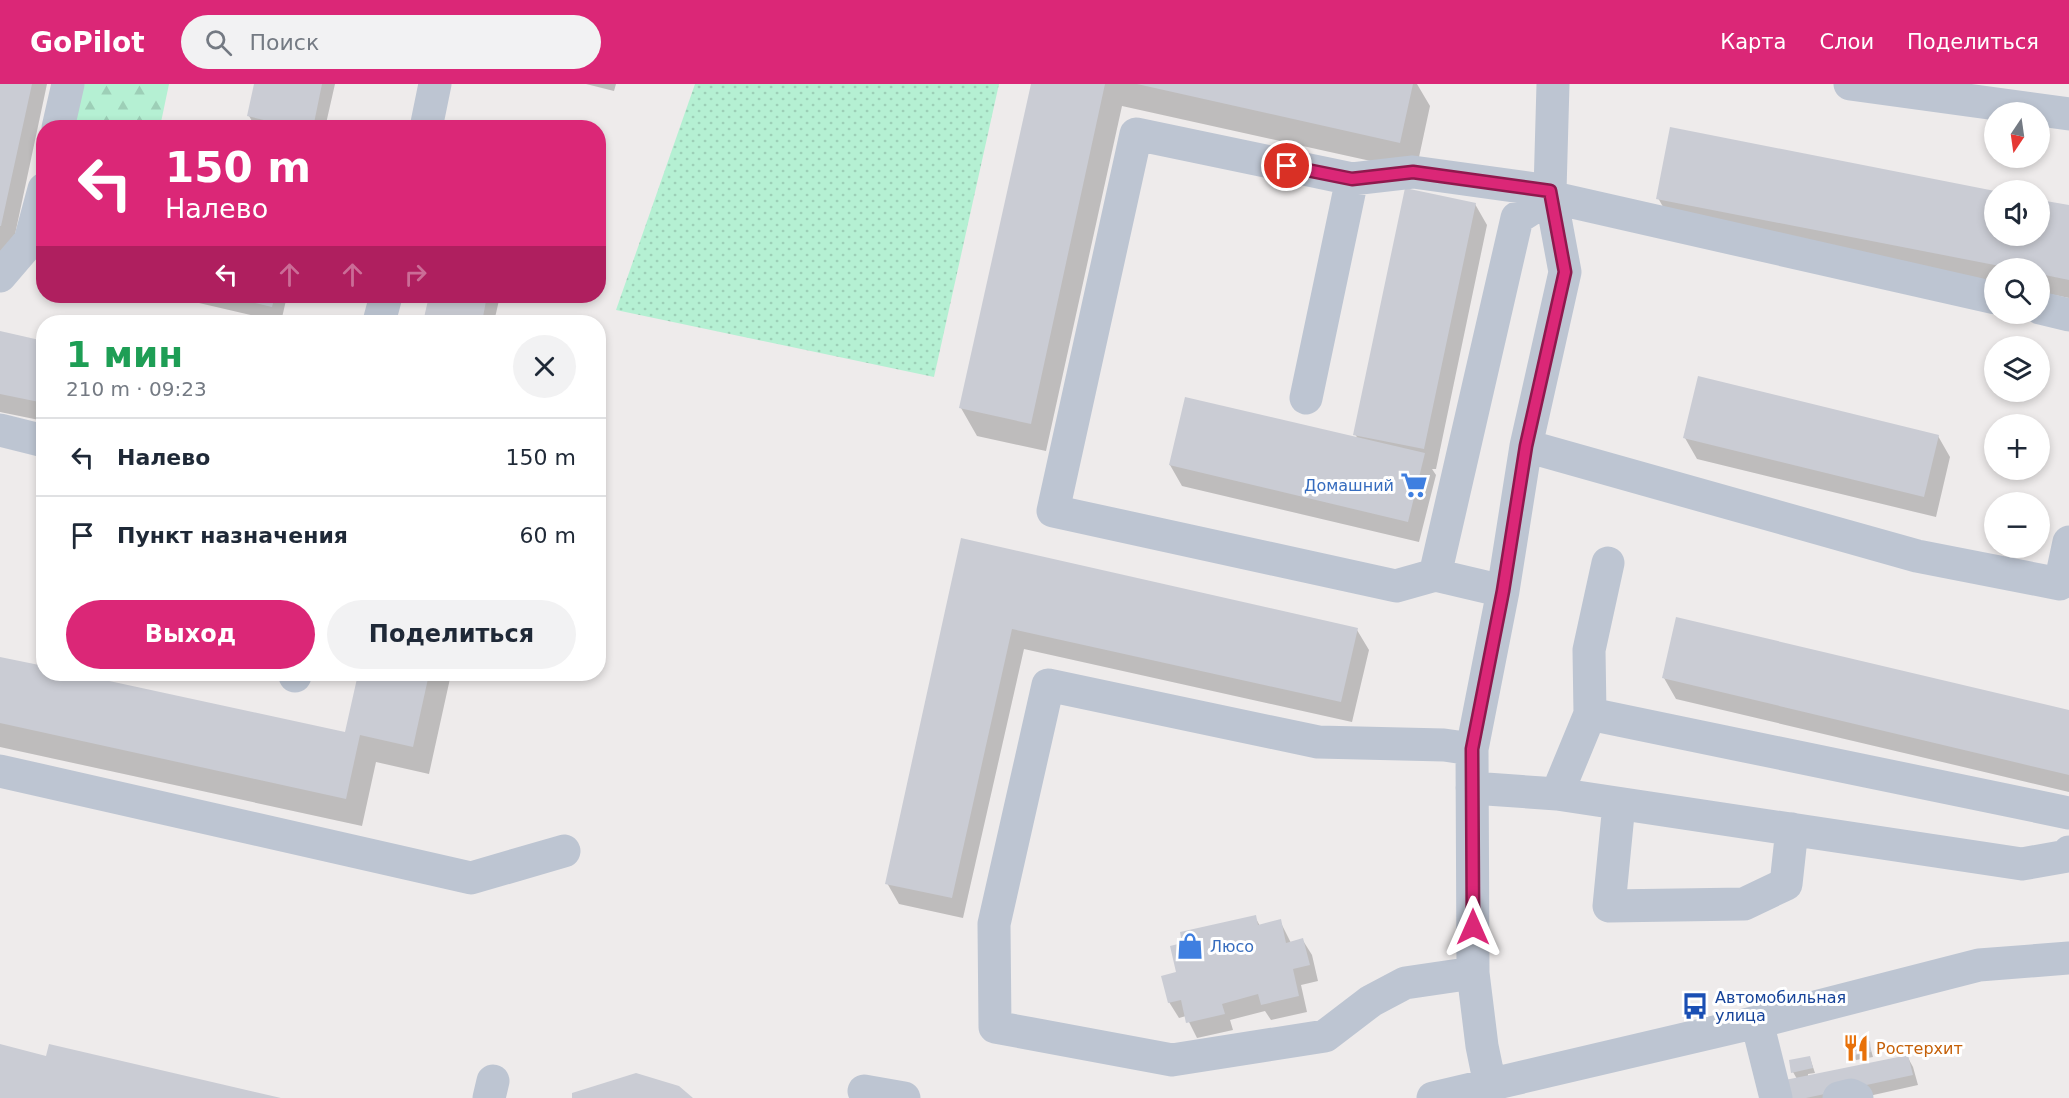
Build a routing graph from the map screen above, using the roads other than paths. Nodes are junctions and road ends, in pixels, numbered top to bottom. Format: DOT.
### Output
graph roads {
  1 [pos="68,84"];
  2 [pos="435,84"];
  3 [pos="1553,84"];
  4 [pos="1850,84"];
  5 [pos="2069,114"];
  6 [pos="60,120"];
  7 [pos="428,120"];
  8 [pos="1352,179"];
  9 [pos="1550,194"];
  10 [pos="36,219"];
  11 [pos="0,276"];
  12 [pos="1984,295"];
  13 [pos="2050,310"];
  14 [pos="2069,315"];
  15 [pos="1306,398"];
  16 [pos="0,430"];
  17 [pos="36,439"];
  18 [pos="1526,446"];
  19 [pos="2069,542"];
  20 [pos="1608,563"];
  21 [pos="1435,575"];
  22 [pos="1503,591"];
  23 [pos="1590,714"];
  24 [pos="1472,749"];
  25 [pos="0,771"];
  26 [pos="1472,788"];
  27 [pos="1557,794"];
  28 [pos="1619,804"];
  29 [pos="2069,813"];
  30 [pos="1792,829"];
  31 [pos="564,851"];
  32 [pos="2069,852"];
  33 [pos="2069,958"];
  34 [pos="1473,973"];
  35 [pos="1757,1022"];
  36 [pos="864,1091"];
  37 [pos="1461,1093"];
  38 [pos="904,1098"];
  39 [pos="1776,1098"];
  40 [pos="1839,1098"];
  41 [pos="1857,1098"];
  1 -- 6 [label="street"];
  2 -- 7 [label="street"];
  3 -- 9 [label="street"];
  4 -- 5 [label="street"];
  8 -- 9 [label="street"];
  8 -- 15 [label="street"];
  8 -- 21 [label="street"];
  9 -- 12 [label="street"];
  9 -- 18 [label="street"];
  9 -- 21 [label="street"];
  10 -- 11 [label="street"];
  13 -- 14 [label="street"];
  16 -- 17 [label="street"];
  18 -- 19 [label="street"];
  18 -- 22 [label="street"];
  20 -- 23 [label="street"];
  21 -- 22 [label="street"];
  22 -- 24 [label="street"];
  23 -- 27 [label="street"];
  23 -- 29 [label="street"];
  24 -- 26 [label="street"];
  24 -- 34 [label="street"];
  25 -- 31 [label="street"];
  26 -- 27 [label="street"];
  26 -- 34 [label="street"];
  27 -- 28 [label="street"];
  28 -- 30 [label="street"];
  28 -- 30 [label="street"];
  30 -- 32 [label="street"];
  33 -- 35 [label="street"];
  34 -- 37 [label="street"];
  35 -- 37 [label="street"];
  35 -- 39 [label="street"];
  36 -- 38 [label="street"];
  40 -- 41 [label="street"];
}
